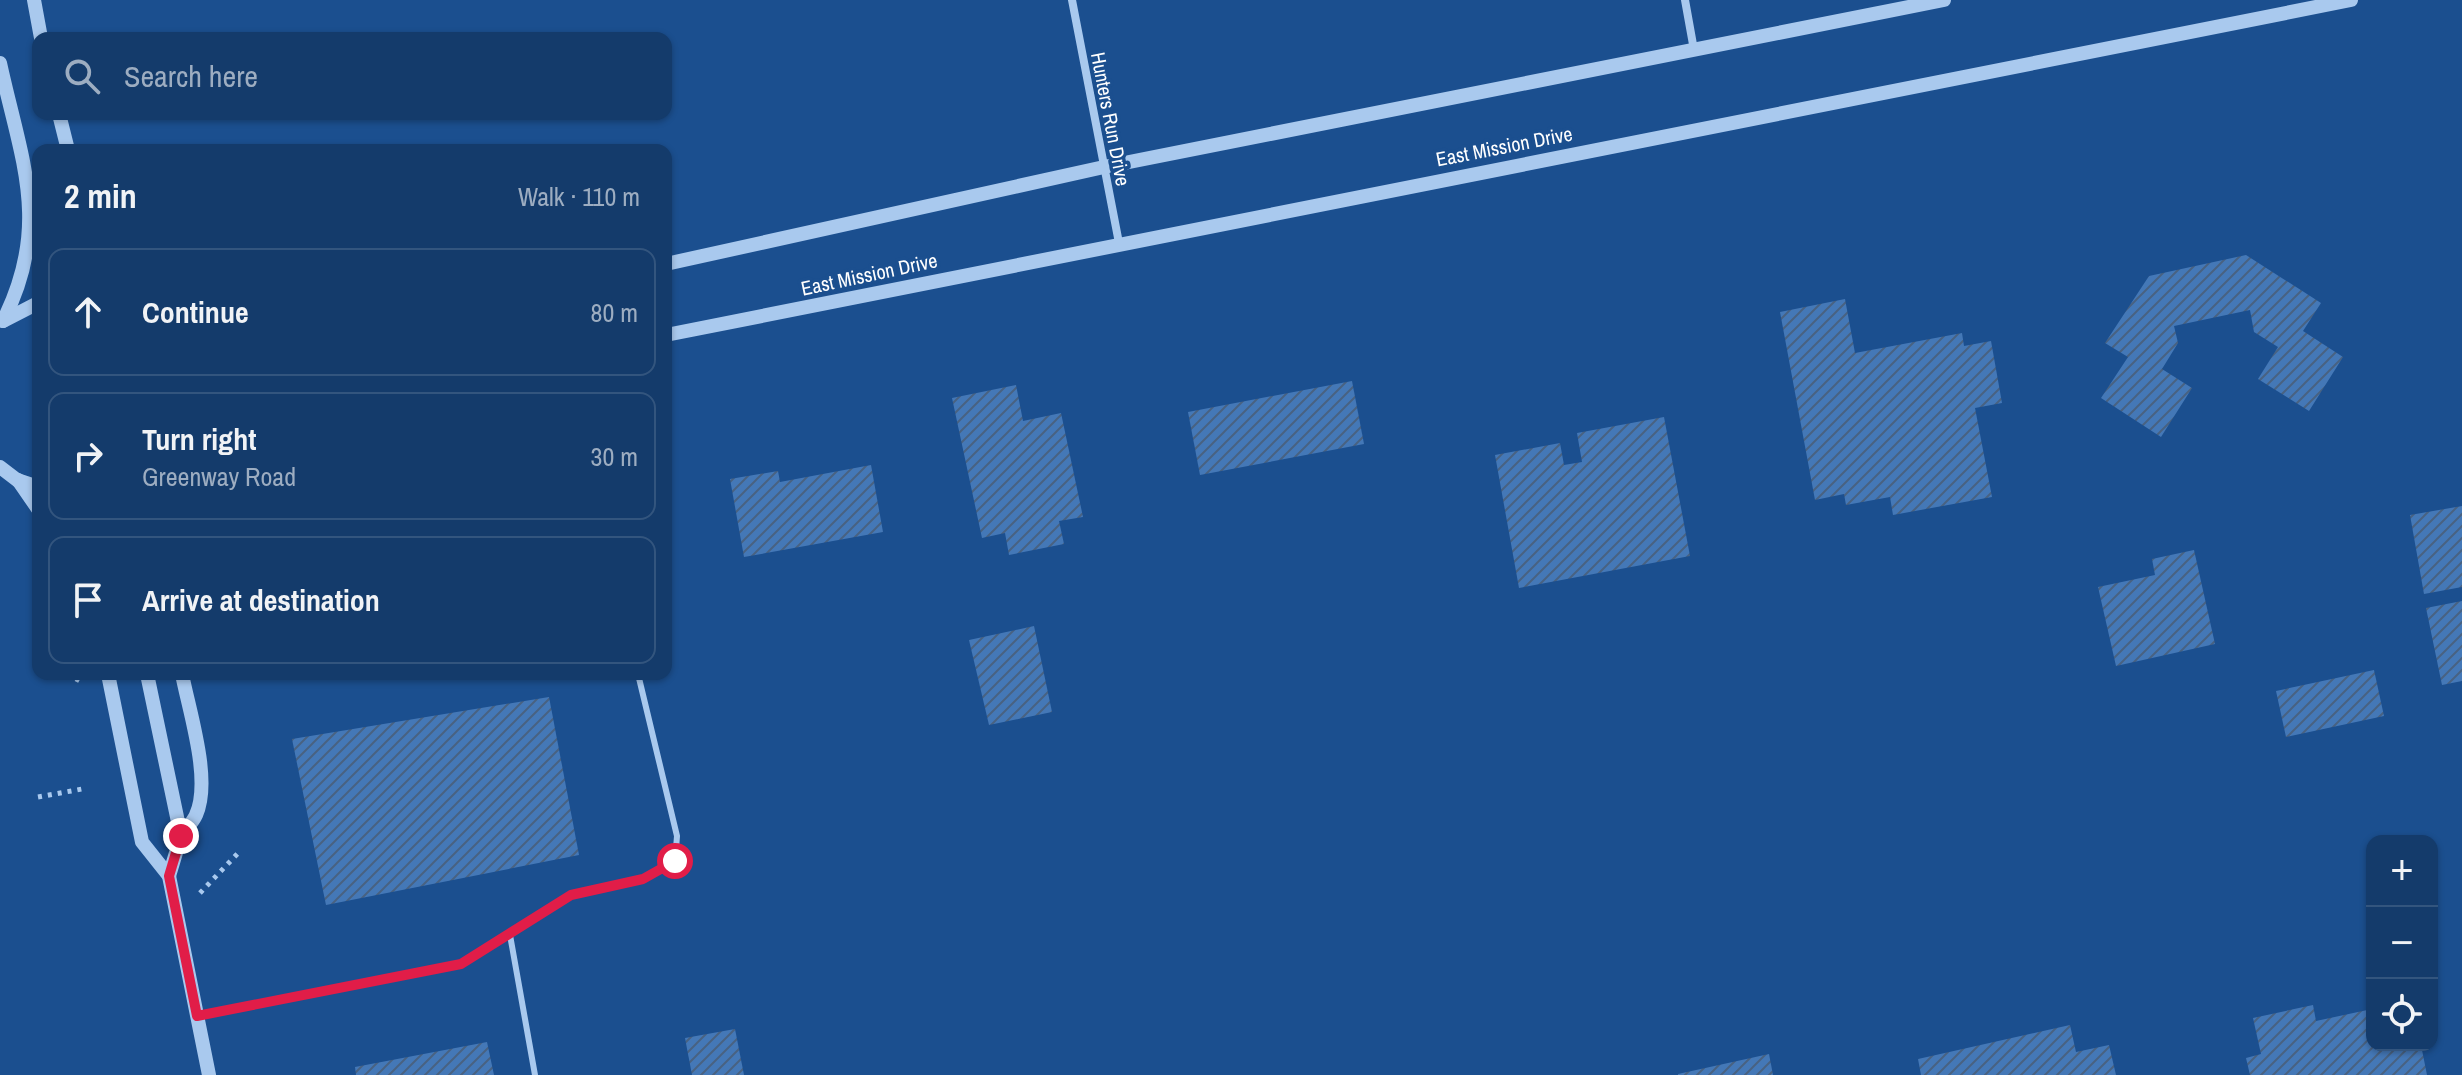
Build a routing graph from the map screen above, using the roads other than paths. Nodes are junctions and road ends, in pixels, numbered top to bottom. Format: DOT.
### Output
graph roads {
  1 [pos="34,0"];
  2 [pos="1072,0"];
  3 [pos="1685,0"];
  4 [pos="1944,0"];
  5 [pos="2351,0"];
  6 [pos="40,32"];
  7 [pos="1694,50"];
  8 [pos="0,63"];
  9 [pos="60,120"];
  10 [pos="66,144"];
  11 [pos="1104,167"];
  12 [pos="1119,243"];
  13 [pos="672,263"];
  14 [pos="32,306"];
  15 [pos="2,323"];
  16 [pos="672,334"];
  17 [pos="0,467"];
  18 [pos="17,480"];
  19 [pos="32,485"];
  20 [pos="32,501"];
  21 [pos="109,680"];
  22 [pos="148,680"];
  23 [pos="183,680"];
  24 [pos="639,680"];
  25 [pos="181,836"];
  26 [pos="169,876"];
  27 [pos="510,935"];
  28 [pos="197,1016"];
  29 [pos="209,1075"];
  30 [pos="535,1075"];
  1 -- 6 [label="street"];
  2 -- 11 [label="street, Hunters Run Drive"];
  3 -- 7 [label="street"];
  4 -- 7 [label="street"];
  5 -- 12 [label="street, East Mission Drive"];
  7 -- 11 [label="street"];
  8 -- 15 [label="street"];
  9 -- 10 [label="street"];
  11 -- 12 [label="street, Hunters Run Drive"];
  11 -- 13 [label="street"];
  12 -- 16 [label="street, East Mission Drive"];
  14 -- 15 [label="street"];
  17 -- 18 [label="street"];
  18 -- 19 [label="street"];
  18 -- 20 [label="street"];
  21 -- 26 [label="street"];
  22 -- 25 [label="street"];
  23 -- 25 [label="street"];
  24 -- 27 [label="lane"];
  25 -- 26 [label="street"];
  26 -- 28 [label="street"];
  27 -- 28 [label="lane"];
  27 -- 30 [label="lane"];
  28 -- 29 [label="street"];
}
